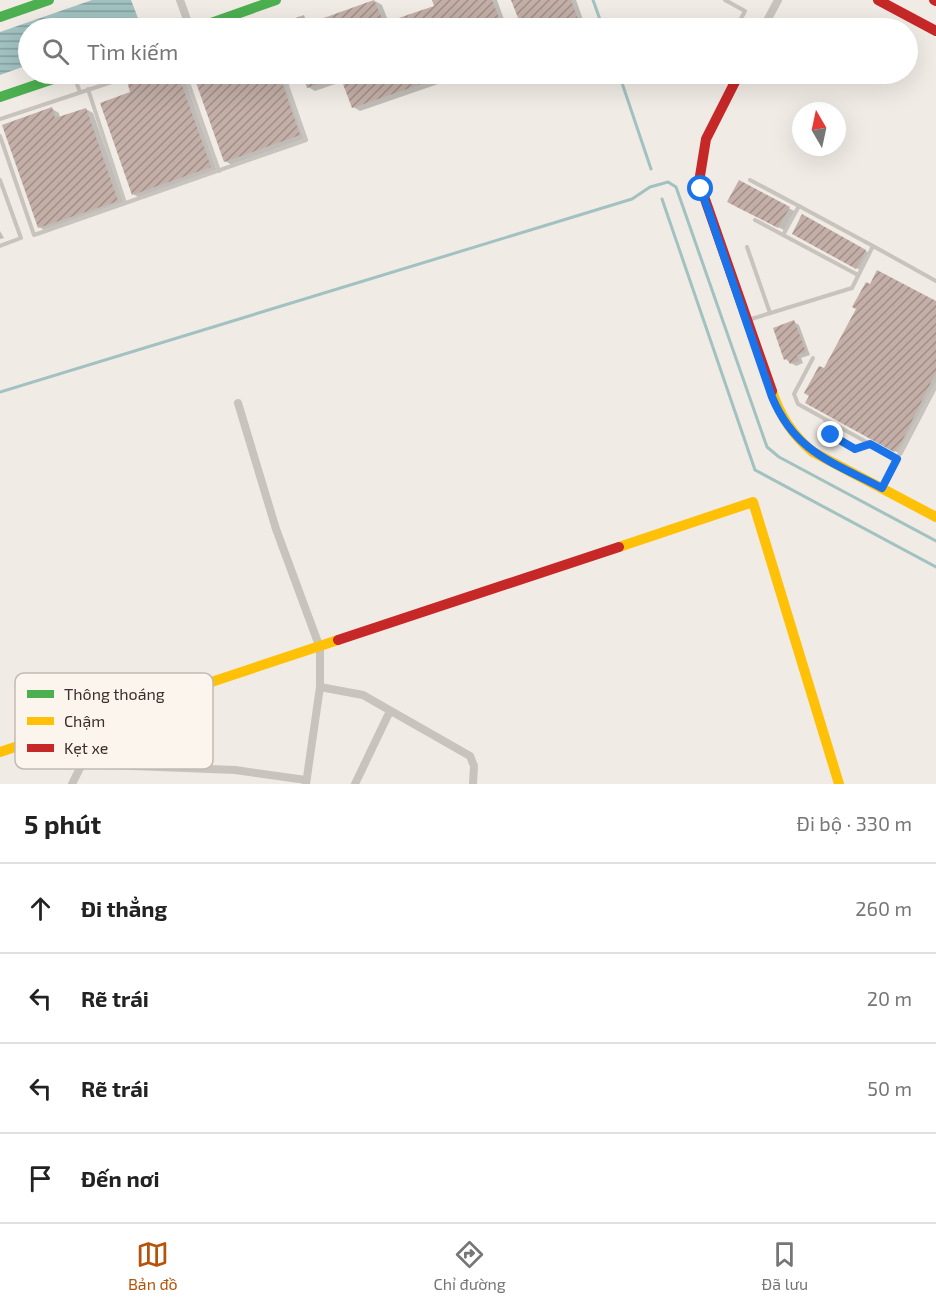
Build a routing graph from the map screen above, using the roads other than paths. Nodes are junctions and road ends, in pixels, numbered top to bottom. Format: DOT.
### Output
graph roads {
  1 [pos="50,0"];
  2 [pos="180,0"];
  3 [pos="276,0"];
  4 [pos="725,0"];
  5 [pos="778,0"];
  6 [pos="878,0"];
  7 [pos="0,17"];
  8 [pos="186,18"];
  9 [pos="225,18"];
  10 [pos="741,18"];
  11 [pos="768,18"];
  12 [pos="912,18"];
  13 [pos="918,21"];
  14 [pos="936,31"];
  15 [pos="38,84"];
  16 [pos="77,84"];
  17 [pos="104,84"];
  18 [pos="189,84"];
  19 [pos="286,84"];
  20 [pos="734,84"];
  21 [pos="88,89"];
  22 [pos="80,92"];
  23 [pos="0,97"];
  24 [pos="0,119"];
  25 [pos="0,136"];
  26 [pos="219,171"];
  27 [pos="0,180"];
  28 [pos="750,180"];
  29 [pos="125,203"];
  30 [pos="799,206"];
  31 [pos="755,220"];
  32 [pos="783,234"];
  33 [pos="0,246"];
  34 [pos="873,246"];
  35 [pos="747,247"];
  36 [pos="858,275"];
  37 [pos="936,281"];
  38 [pos="770,313"];
  39 [pos="747,320"];
  40 [pos="813,358"];
  41 [pos="936,386"];
  42 [pos="238,404"];
  43 [pos="825,419"];
  44 [pos="870,444"];
  45 [pos="897,459"];
  46 [pos="882,488"];
  47 [pos="936,517"];
  48 [pos="317,642"];
  49 [pos="213,679"];
  50 [pos="320,687"];
  51 [pos="390,711"];
  52 [pos="15,747"];
  53 [pos="0,752"];
  54 [pos="80,769"];
  55 [pos="210,769"];
  56 [pos="306,782"];
  57 [pos="72,784"];
  58 [pos="355,784"];
  59 [pos="472,784"];
  60 [pos="839,784"];
  1 -- 7 [label="street"];
  2 -- 8 [label="street"];
  3 -- 9 [label="street"];
  4 -- 10 [label="lane"];
  5 -- 11 [label="street"];
  6 -- 12 [label="street"];
  13 -- 14 [label="street"];
  15 -- 23 [label="street"];
  16 -- 22 [label="lane"];
  17 -- 21 [label="lane"];
  18 -- 26 [label="lane"];
  19 -- 26 [label="lane"];
  20 -- 39 [label="street"];
  21 -- 22 [label="lane"];
  21 -- 29 [label="lane"];
  22 -- 24 [label="lane"];
  25 -- 29 [label="lane"];
  26 -- 29 [label="lane"];
  27 -- 33 [label="lane"];
  28 -- 30 [label="lane"];
  30 -- 32 [label="lane"];
  30 -- 34 [label="lane"];
  31 -- 32 [label="lane"];
  32 -- 36 [label="lane"];
  34 -- 36 [label="lane"];
  34 -- 37 [label="lane"];
  35 -- 38 [label="lane"];
  36 -- 38 [label="lane"];
  38 -- 39 [label="lane"];
  39 -- 46 [label="street"];
  40 -- 43 [label="lane"];
  41 -- 45 [label="lane"];
  42 -- 48 [label="street"];
  43 -- 44 [label="lane"];
  43 -- 44 [label="lane"];
  44 -- 45 [label="lane"];
  45 -- 46 [label="lane"];
  46 -- 47 [label="street"];
  48 -- 49 [label="street"];
  48 -- 50 [label="street"];
  48 -- 60 [label="street"];
  50 -- 51 [label="street"];
  50 -- 56 [label="street"];
  51 -- 58 [label="street"];
  51 -- 59 [label="street"];
  52 -- 53 [label="street"];
  54 -- 57 [label="street"];
  55 -- 56 [label="street"];
}
